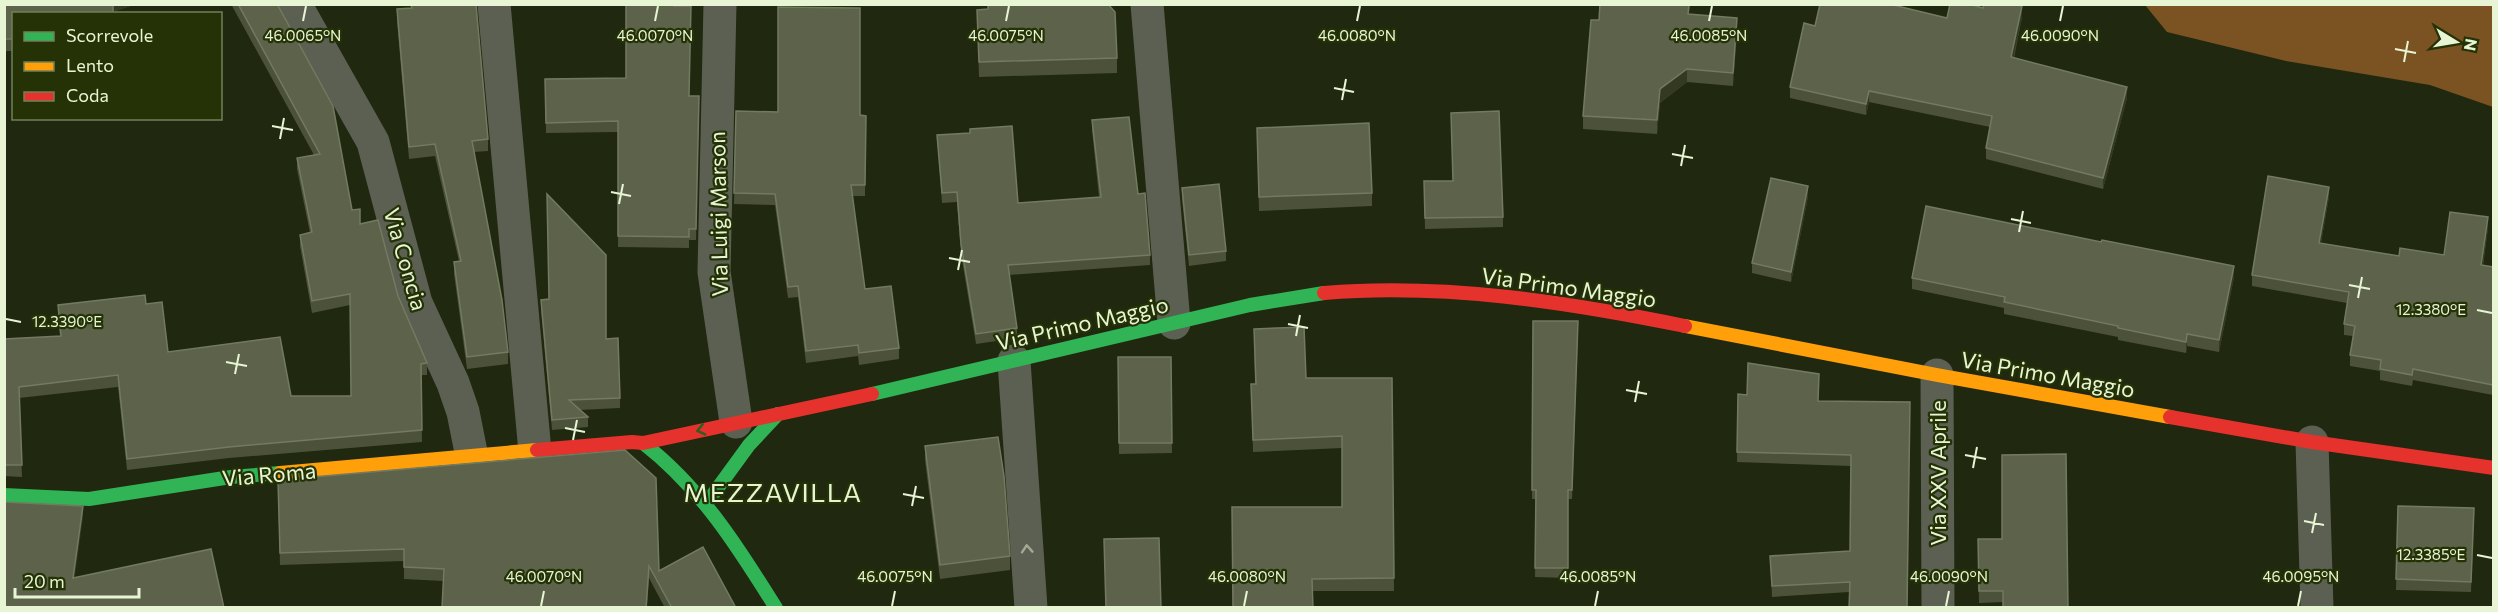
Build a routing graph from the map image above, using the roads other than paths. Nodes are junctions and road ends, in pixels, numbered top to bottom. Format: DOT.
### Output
graph roads {
  1 [pos="295,4"];
  2 [pos="323,4"];
  3 [pos="494,4"];
  4 [pos="720,4"];
  5 [pos="1147,4"];
  6 [pos="330,66"];
  7 [pos="1174,323"];
  8 [pos="1014,361"];
  9 [pos="1937,375"];
  10 [pos="778,414"];
  11 [pos="735,422"];
  12 [pos="2312,442"];
  13 [pos="643,443"];
  14 [pos="535,452"];
  15 [pos="472,457"];
  16 [pos="2493,468"];
  17 [pos="4,495"];
  18 [pos="706,504"];
  19 [pos="777,608"];
  20 [pos="1031,608"];
  21 [pos="1938,608"];
  22 [pos="2317,608"];
  1 -- 6 [label="street, Via Concia"];
  2 -- 6 [label="street, Via Concia"];
  3 -- 14 [label="street"];
  4 -- 11 [label="street, Via Luigi Marson"];
  5 -- 7 [label="street"];
  6 -- 15 [label="street, Via Concia"];
  7 -- 8 [label="street, Via Primo Maggio"];
  7 -- 9 [label="street, Via Primo Maggio"];
  8 -- 10 [label="street, Via Primo Maggio"];
  20 -- 8 [label="street, one-way"];
  9 -- 12 [label="street, Via Primo Maggio"];
  9 -- 21 [label="street, Via XXV Aprile"];
  10 -- 11 [label="street, Via Primo Maggio"];
  10 -- 18 [label="street"];
  11 -- 13 [label="street, Via Primo Maggio, one-way"];
  12 -- 16 [label="street, Via Primo Maggio"];
  12 -- 22 [label="street"];
  13 -- 14 [label="street, Via Roma"];
  13 -- 18 [label="street"];
  14 -- 15 [label="street, Via Roma"];
  15 -- 17 [label="street, Via Roma"];
  18 -- 19 [label="street"];
}
